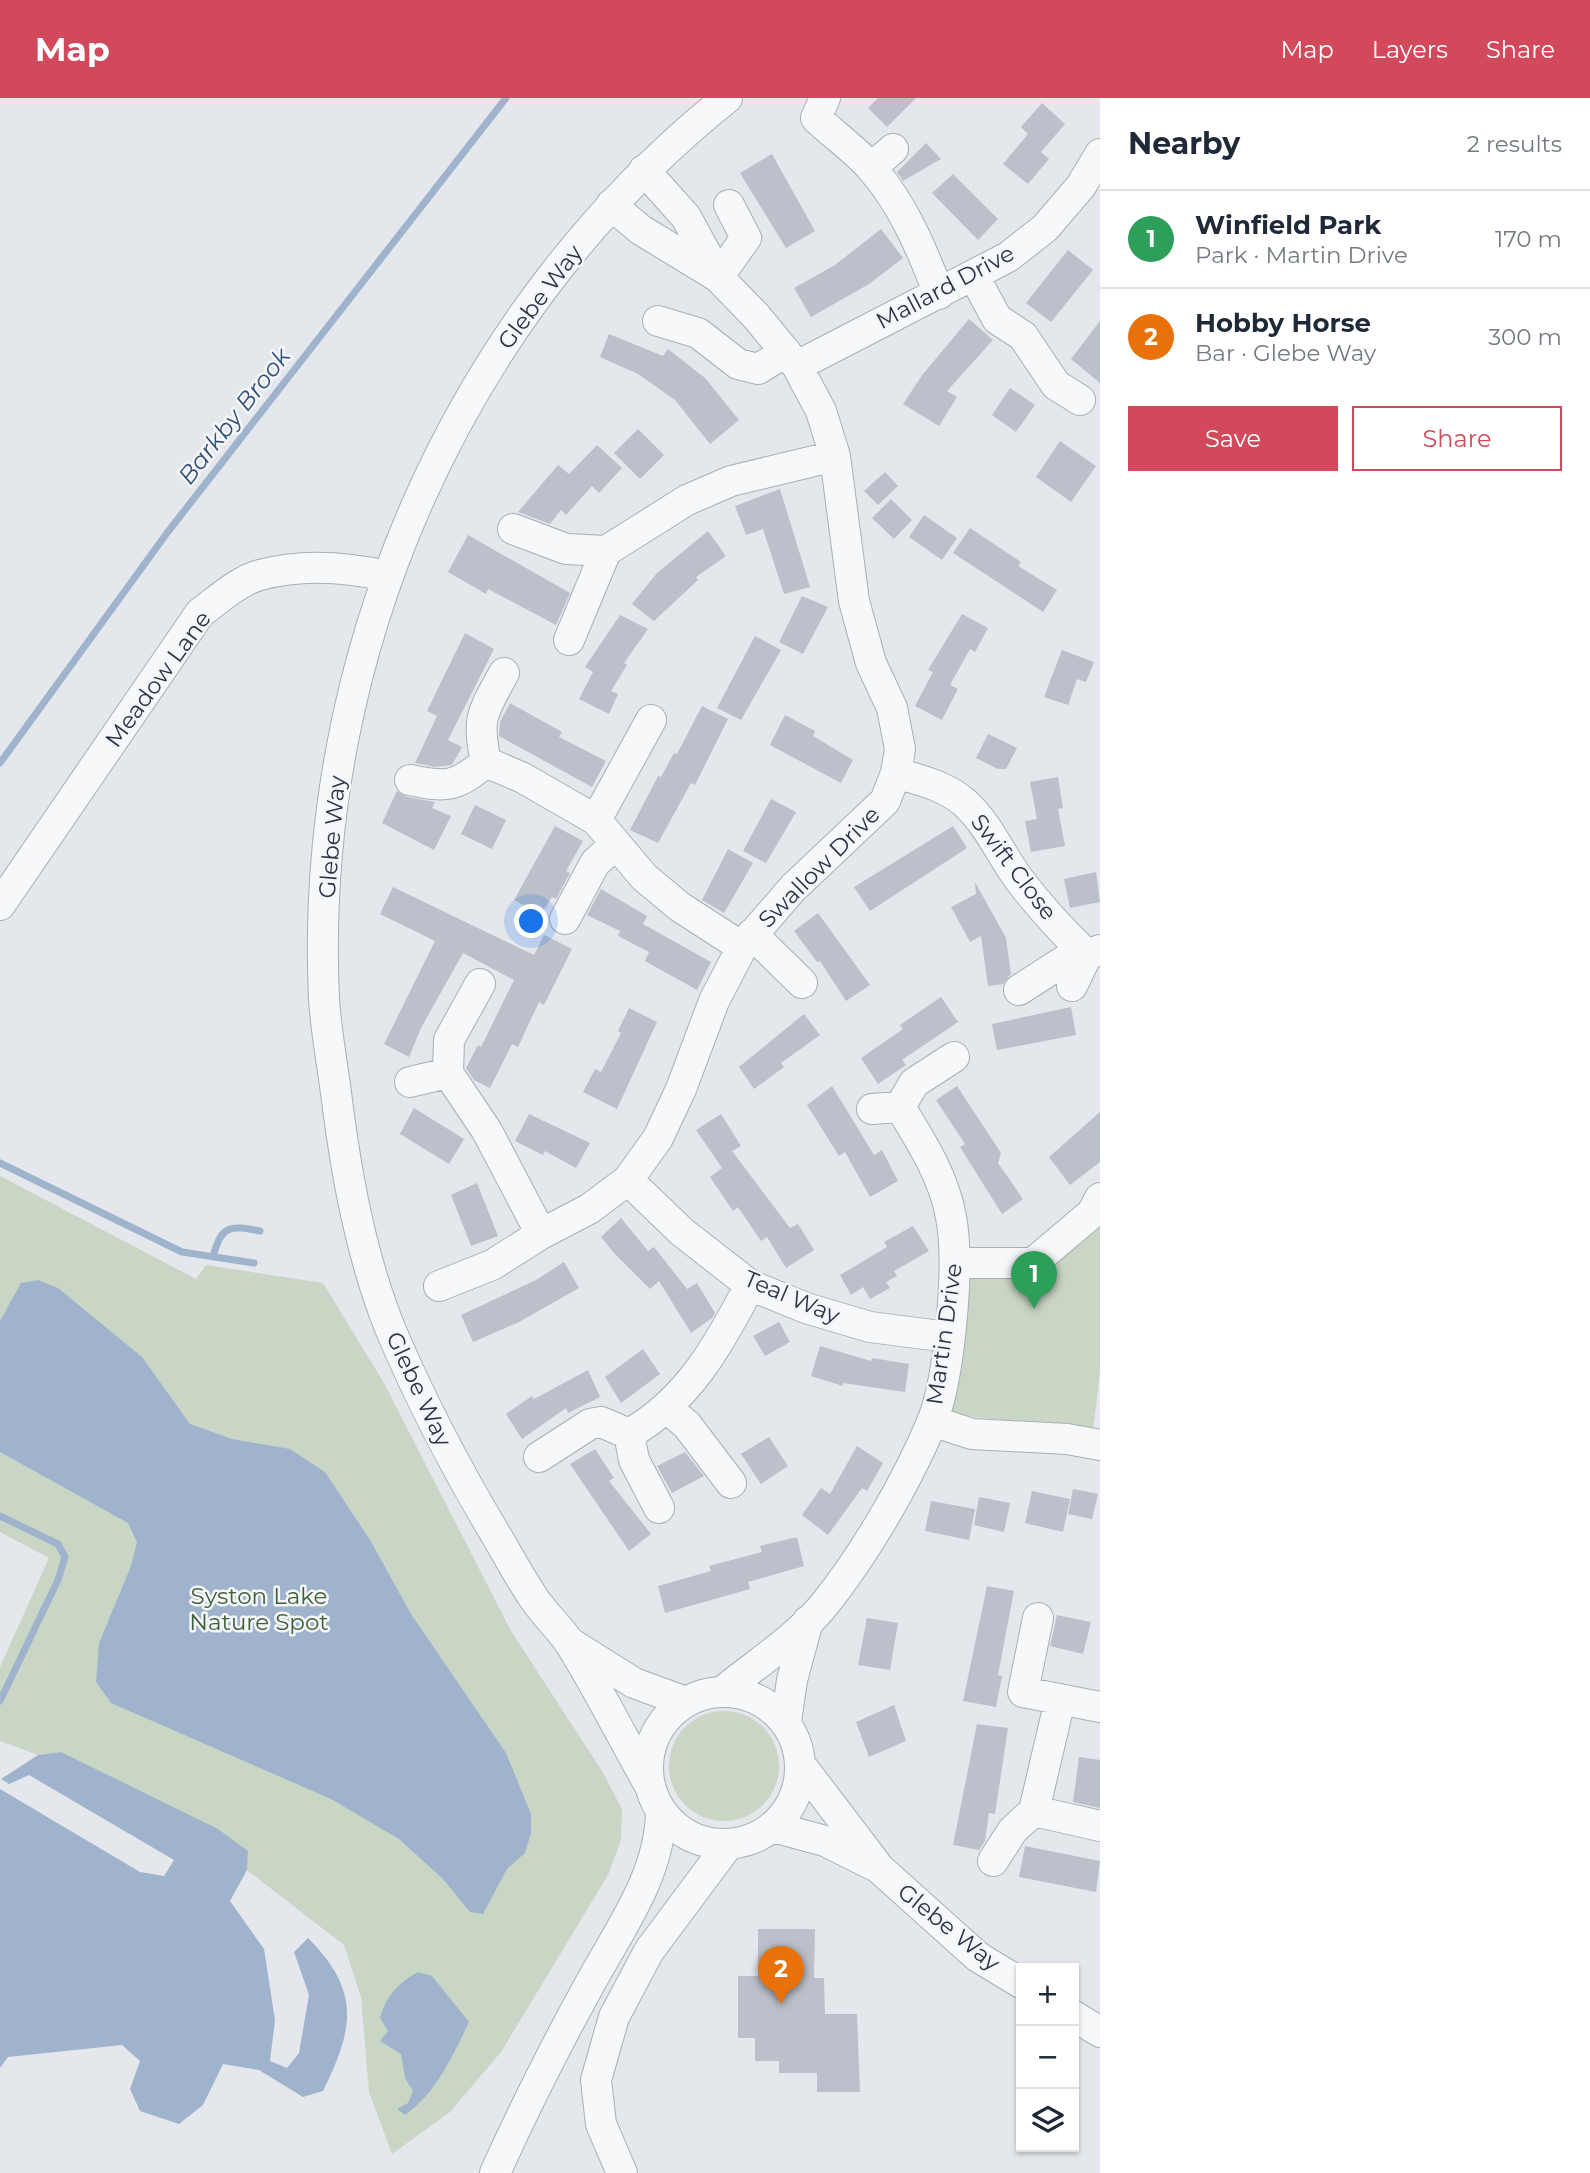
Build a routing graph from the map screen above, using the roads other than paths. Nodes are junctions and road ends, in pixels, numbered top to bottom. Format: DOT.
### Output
graph roads {
  1 [pos="727,98"];
  2 [pos="825,98"];
  3 [pos="1100,154"];
  4 [pos="644,170"];
  5 [pos="611,205"];
  6 [pos="729,205"];
  7 [pos="974,276"];
  8 [pos="718,277"];
  9 [pos="939,293"];
  10 [pos="658,321"];
  11 [pos="791,359"];
  12 [pos="1060,397"];
  13 [pos="835,456"];
  14 [pos="513,529"];
  15 [pos="606,551"];
  16 [pos="386,576"];
  17 [pos="569,640"];
  18 [pos="504,673"];
  19 [pos="651,720"];
  20 [pos="486,762"];
  21 [pos="896,773"];
  22 [pos="410,780"];
  23 [pos="596,820"];
  24 [pos="615,845"];
  25 [pos="0,905"];
  26 [pos="565,919"];
  27 [pos="747,940"];
  28 [pos="1089,952"];
  29 [pos="802,983"];
  30 [pos="480,984"];
  31 [pos="1072,986"];
  32 [pos="1019,990"];
  33 [pos="954,1057"];
  34 [pos="448,1073"];
  35 [pos="410,1082"];
  36 [pos="628,1180"];
  37 [pos="1100,1198"];
  38 [pos="541,1234"];
  39 [pos="956,1263"];
  40 [pos="750,1285"];
  41 [pos="439,1286"];
  42 [pos="947,1337"];
  43 [pos="667,1408"];
  44 [pos="932,1421"];
  45 [pos="1100,1444"];
  46 [pos="632,1447"];
  47 [pos="539,1457"];
  48 [pos="731,1483"];
  49 [pos="659,1508"];
  50 [pos="1038,1618"];
  51 [pos="808,1621"];
  52 [pos="569,1642"];
  53 [pos="723,1691"];
  54 [pos="1060,1700"];
  55 [pos="686,1702"];
  56 [pos="1100,1707"];
  57 [pos="786,1722"];
  58 [pos="800,1764"];
  59 [pos="655,1799"];
  60 [pos="1034,1811"];
  61 [pos="1100,1826"];
  62 [pos="773,1827"];
  63 [pos="728,1844"];
  64 [pos="993,1861"];
  65 [pos="880,1869"];
  66 [pos="1016,1980"];
  67 [pos="1079,2019"];
  68 [pos="1100,2032"];
  69 [pos="495,2173"];
  70 [pos="622,2173"];
  1 -- 4 [label="street, Glebe Way"];
  2 -- 9 [label="street"];
  3 -- 7 [label="street, Mallard Drive"];
  4 -- 5 [label="street, Glebe Way"];
  4 -- 8 [label="street, Swallow Drive"];
  5 -- 8 [label="street, Swallow Drive"];
  5 -- 16 [label="street, Glebe Way"];
  6 -- 8 [label="street"];
  7 -- 9 [label="street, Mallard Drive"];
  7 -- 12 [label="street"];
  8 -- 11 [label="street, Swallow Drive"];
  9 -- 11 [label="street, Mallard Drive"];
  10 -- 11 [label="street, Mallard Drive"];
  11 -- 13 [label="street, Swallow Drive"];
  13 -- 15 [label="street"];
  13 -- 21 [label="street, Swallow Drive"];
  14 -- 15 [label="street"];
  15 -- 17 [label="street"];
  16 -- 25 [label="street, Meadow Lane"];
  16 -- 52 [label="street, Glebe Way"];
  18 -- 20 [label="street"];
  19 -- 23 [label="street"];
  20 -- 22 [label="street"];
  20 -- 23 [label="street"];
  21 -- 27 [label="street, Swallow Drive"];
  21 -- 28 [label="street, Swift Close"];
  23 -- 24 [label="street"];
  24 -- 26 [label="street"];
  24 -- 27 [label="street"];
  27 -- 29 [label="street"];
  27 -- 36 [label="street, Swallow Drive"];
  28 -- 31 [label="street"];
  28 -- 32 [label="street"];
  30 -- 34 [label="street"];
  33 -- 39 [label="street, Martin Drive"];
  34 -- 35 [label="street"];
  34 -- 38 [label="street"];
  36 -- 38 [label="street, Swallow Drive"];
  36 -- 40 [label="street, Teal Way"];
  37 -- 39 [label="street"];
  38 -- 41 [label="street, Swallow Drive"];
  39 -- 42 [label="street, Martin Drive"];
  40 -- 42 [label="street, Teal Way"];
  40 -- 43 [label="street"];
  42 -- 44 [label="street, Martin Drive"];
  43 -- 46 [label="street"];
  43 -- 48 [label="street"];
  44 -- 45 [label="street"];
  44 -- 51 [label="street, Martin Drive"];
  46 -- 47 [label="street"];
  46 -- 49 [label="street"];
  50 -- 54 [label="street"];
  51 -- 53 [label="street, Martin Drive"];
  51 -- 57 [label="street, Martin Drive"];
  52 -- 55 [label="street, Glebe Way"];
  52 -- 59 [label="street, Glebe Way"];
  53 -- 55 [label="street"];
  53 -- 57 [label="street"];
  54 -- 56 [label="street"];
  54 -- 60 [label="street"];
  55 -- 59 [label="street"];
  57 -- 58 [label="street"];
  58 -- 62 [label="street"];
  58 -- 65 [label="street, Glebe Way"];
  59 -- 63 [label="street"];
  59 -- 69 [label="street"];
  60 -- 61 [label="street"];
  60 -- 64 [label="street"];
  62 -- 63 [label="street"];
  62 -- 65 [label="street, Glebe Way"];
  63 -- 70 [label="street"];
  65 -- 66 [label="street, Glebe Way"];
  67 -- 68 [label="street"];
}
